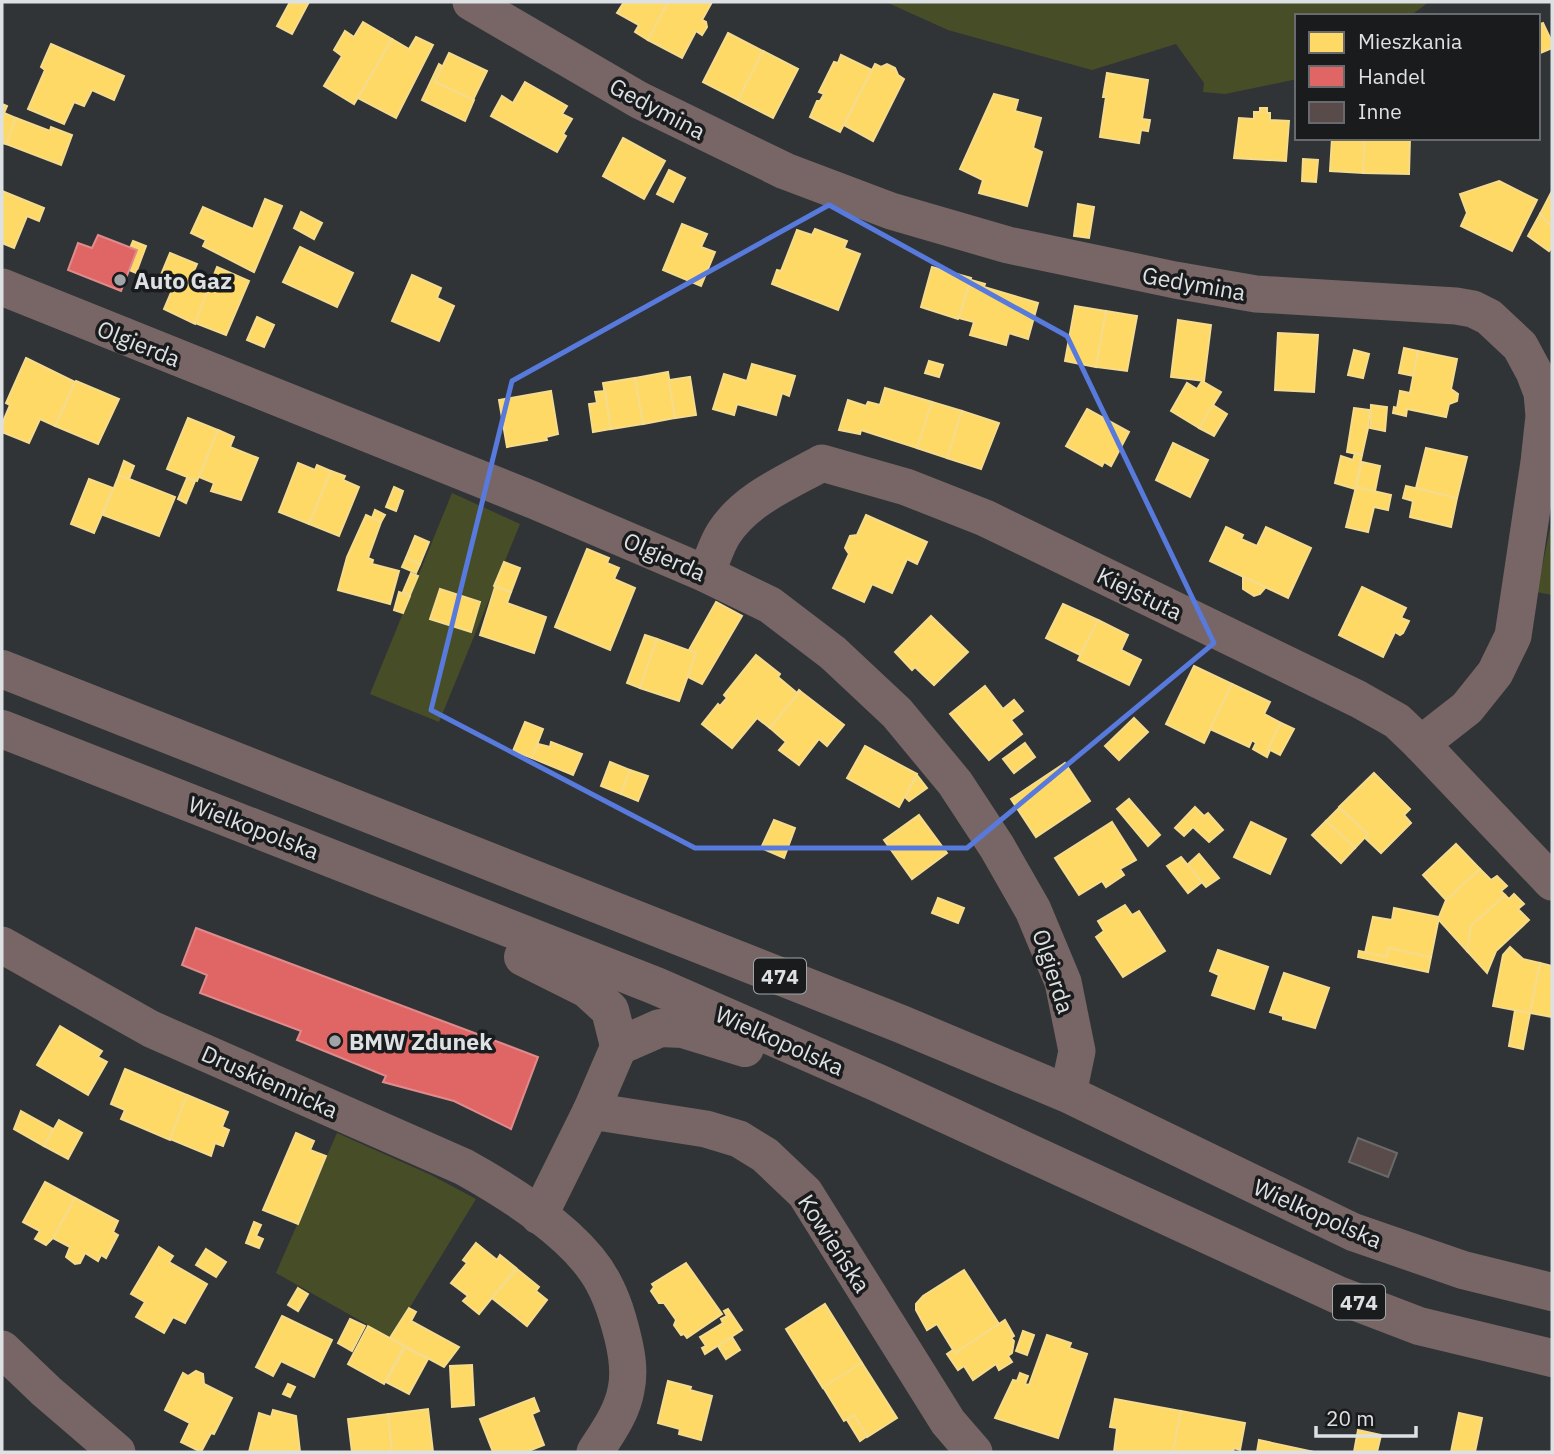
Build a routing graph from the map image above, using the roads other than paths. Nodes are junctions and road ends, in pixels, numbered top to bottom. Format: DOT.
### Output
graph roads {
  1 [pos="471,2"];
  2 [pos="2,287"];
  3 [pos="706,574"];
  4 [pos="2,669"];
  5 [pos="2,729"];
  6 [pos="1421,744"];
  7 [pos="391,881"];
  8 [pos="1552,882"];
  9 [pos="2,945"];
  10 [pos="619,1046"];
  11 [pos="878,1083"];
  12 [pos="1068,1094"];
  13 [pos="591,1111"];
  14 [pos="539,1216"];
  15 [pos="1552,1292"];
  16 [pos="2,1349"];
  17 [pos="1552,1358"];
  18 [pos="117,1452"];
  19 [pos="595,1452"];
  20 [pos="974,1452"];
  1 -- 6 [label="street, Gedymina"];
  2 -- 3 [label="street, Olgierda"];
  3 -- 6 [label="street, Kiejstuta"];
  3 -- 12 [label="street, Olgierda"];
  4 -- 12 [label="main road, Wielkopolska / 474"];
  5 -- 7 [label="main road, Wielkopolska / 474"];
  6 -- 8 [label="street, Kiejstuta"];
  7 -- 10 [label="main road"];
  7 -- 11 [label="main road, Wielkopolska / 474"];
  9 -- 14 [label="street, Druskiennicka"];
  10 -- 11 [label="main road"];
  10 -- 13 [label="street"];
  11 -- 17 [label="main road, Wielkopolska / 474"];
  12 -- 15 [label="main road, Wielkopolska / 474"];
  13 -- 14 [label="street"];
  13 -- 20 [label="street, Kowieńska"];
  14 -- 19 [label="street, Druskiennicka"];
  16 -- 18 [label="street"];
}
